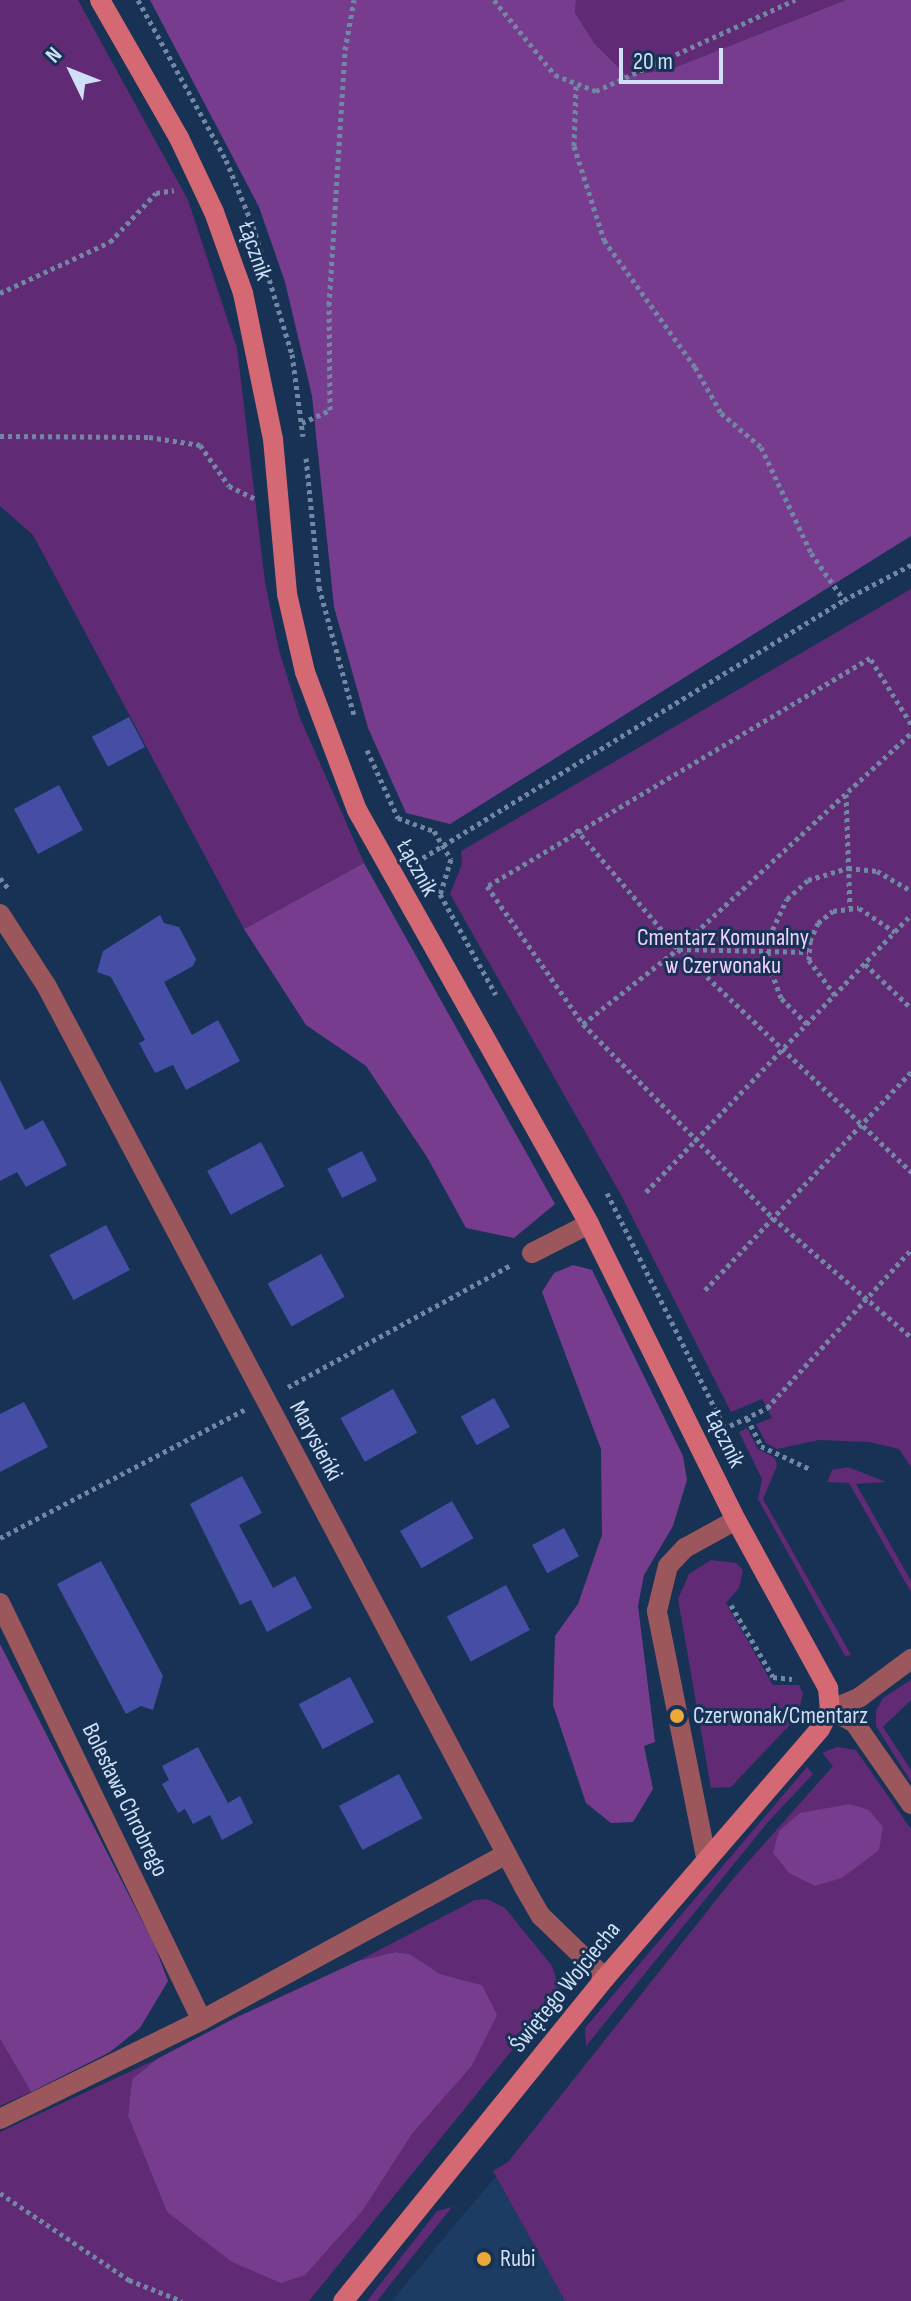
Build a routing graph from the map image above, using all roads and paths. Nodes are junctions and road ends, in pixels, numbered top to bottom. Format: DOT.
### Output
graph roads {
  1 [pos="100,0"];
  2 [pos="138,0"];
  3 [pos="354,0"];
  4 [pos="494,0"];
  5 [pos="795,0"];
  6 [pos="576,86"];
  7 [pos="201,185"];
  8 [pos="0,293"];
  9 [pos="302,423"];
  10 [pos="0,436"];
  11 [pos="277,500"];
  12 [pos="911,565"];
  13 [pos="844,600"];
  14 [pos="356,722"];
  15 [pos="911,724"];
  16 [pos="911,733"];
  17 [pos="361,736"];
  18 [pos="846,793"];
  19 [pos="576,829"];
  20 [pos="444,847"];
  21 [pos="848,868"];
  22 [pos="391,876"];
  23 [pos="911,891"];
  24 [pos="850,907"];
  25 [pos="0,914"];
  26 [pos="911,915"];
  27 [pos="895,932"];
  28 [pos="678,949"];
  29 [pos="768,951"];
  30 [pos="808,952"];
  31 [pos="865,964"];
  32 [pos="835,995"];
  33 [pos="500,1003"];
  34 [pos="911,1008"];
  35 [pos="583,1024"];
  36 [pos="807,1024"];
  37 [pos="783,1048"];
  38 [pos="911,1072"];
  39 [pos="861,1123"];
  40 [pos="696,1140"];
  41 [pos="911,1172"];
  42 [pos="604,1188"];
  43 [pos="646,1192"];
  44 [pos="773,1218"];
  45 [pos="589,1224"];
  46 [pos="911,1250"];
  47 [pos="532,1253"];
  48 [pos="705,1290"];
  49 [pos="868,1297"];
  50 [pos="911,1337"];
  51 [pos="747,1418"];
  52 [pos="725,1428"];
  53 [pos="696,1441"];
  54 [pos="737,1453"];
  55 [pos="810,1469"];
  56 [pos="736,1520"];
  57 [pos="0,1603"];
  58 [pos="731,1605"];
  59 [pos="911,1659"];
  60 [pos="801,1679"];
  61 [pos="830,1710"];
  62 [pos="911,1804"];
  63 [pos="506,1854"];
  64 [pos="706,1857"];
  65 [pos="605,1978"];
  66 [pos="202,2020"];
  67 [pos="0,2119"];
  68 [pos="0,2193"];
  69 [pos="182,2301"];
  70 [pos="343,2301"];
  1 -- 7 [label="street, Łącznik"];
  2 -- 9 [label="path"];
  3 -- 9 [label="path"];
  4 -- 6 [label="path"];
  5 -- 6 [label="path"];
  6 -- 13 [label="path"];
  7 -- 8 [label="path"];
  7 -- 11 [label="street, Łącznik"];
  9 -- 14 [label="path"];
  10 -- 11 [label="path"];
  11 -- 22 [label="street, Łącznik"];
  12 -- 13 [label="path"];
  13 -- 20 [label="path"];
  15 -- 19 [label="path"];
  16 -- 18 [label="path"];
  17 -- 20 [label="path"];
  18 -- 21 [label="path"];
  18 -- 28 [label="path"];
  19 -- 28 [label="path"];
  19 -- 35 [label="path"];
  20 -- 22 [label="path"];
  20 -- 33 [label="path"];
  21 -- 23 [label="path"];
  21 -- 24 [label="path"];
  21 -- 29 [label="path"];
  22 -- 45 [label="street, Łącznik"];
  24 -- 27 [label="path"];
  24 -- 30 [label="path"];
  25 -- 63 [label="street, Marysieńki"];
  26 -- 27 [label="path"];
  27 -- 31 [label="path"];
  28 -- 29 [label="path"];
  28 -- 35 [label="path"];
  28 -- 37 [label="path"];
  29 -- 30 [label="path"];
  29 -- 36 [label="path"];
  30 -- 32 [label="path"];
  31 -- 32 [label="path"];
  31 -- 34 [label="path"];
  32 -- 36 [label="path"];
  35 -- 40 [label="path"];
  36 -- 37 [label="path"];
  37 -- 39 [label="path"];
  37 -- 40 [label="path"];
  38 -- 39 [label="path"];
  39 -- 41 [label="path"];
  39 -- 44 [label="path"];
  40 -- 43 [label="path"];
  40 -- 44 [label="path"];
  42 -- 52 [label="path"];
  44 -- 48 [label="path"];
  44 -- 49 [label="path"];
  45 -- 47 [label="street"];
  45 -- 53 [label="street, Łącznik"];
  46 -- 49 [label="path"];
  49 -- 50 [label="path"];
  49 -- 51 [label="path"];
  51 -- 52 [label="path"];
  51 -- 55 [label="path"];
  52 -- 53 [label="path"];
  52 -- 54 [label="path"];
  53 -- 56 [label="street, Łącznik"];
  56 -- 61 [label="street, Łącznik"];
  56 -- 64 [label="street"];
  57 -- 66 [label="street, Bolesława Chrobrego"];
  58 -- 60 [label="path"];
  59 -- 61 [label="street"];
  61 -- 62 [label="street"];
  61 -- 64 [label="street, Świętego Wojciecha"];
  63 -- 65 [label="street, Marysieńki"];
  63 -- 66 [label="street"];
  64 -- 65 [label="street, Świętego Wojciecha"];
  65 -- 70 [label="street, Świętego Wojciecha"];
  66 -- 67 [label="street"];
  68 -- 69 [label="path"];
}
